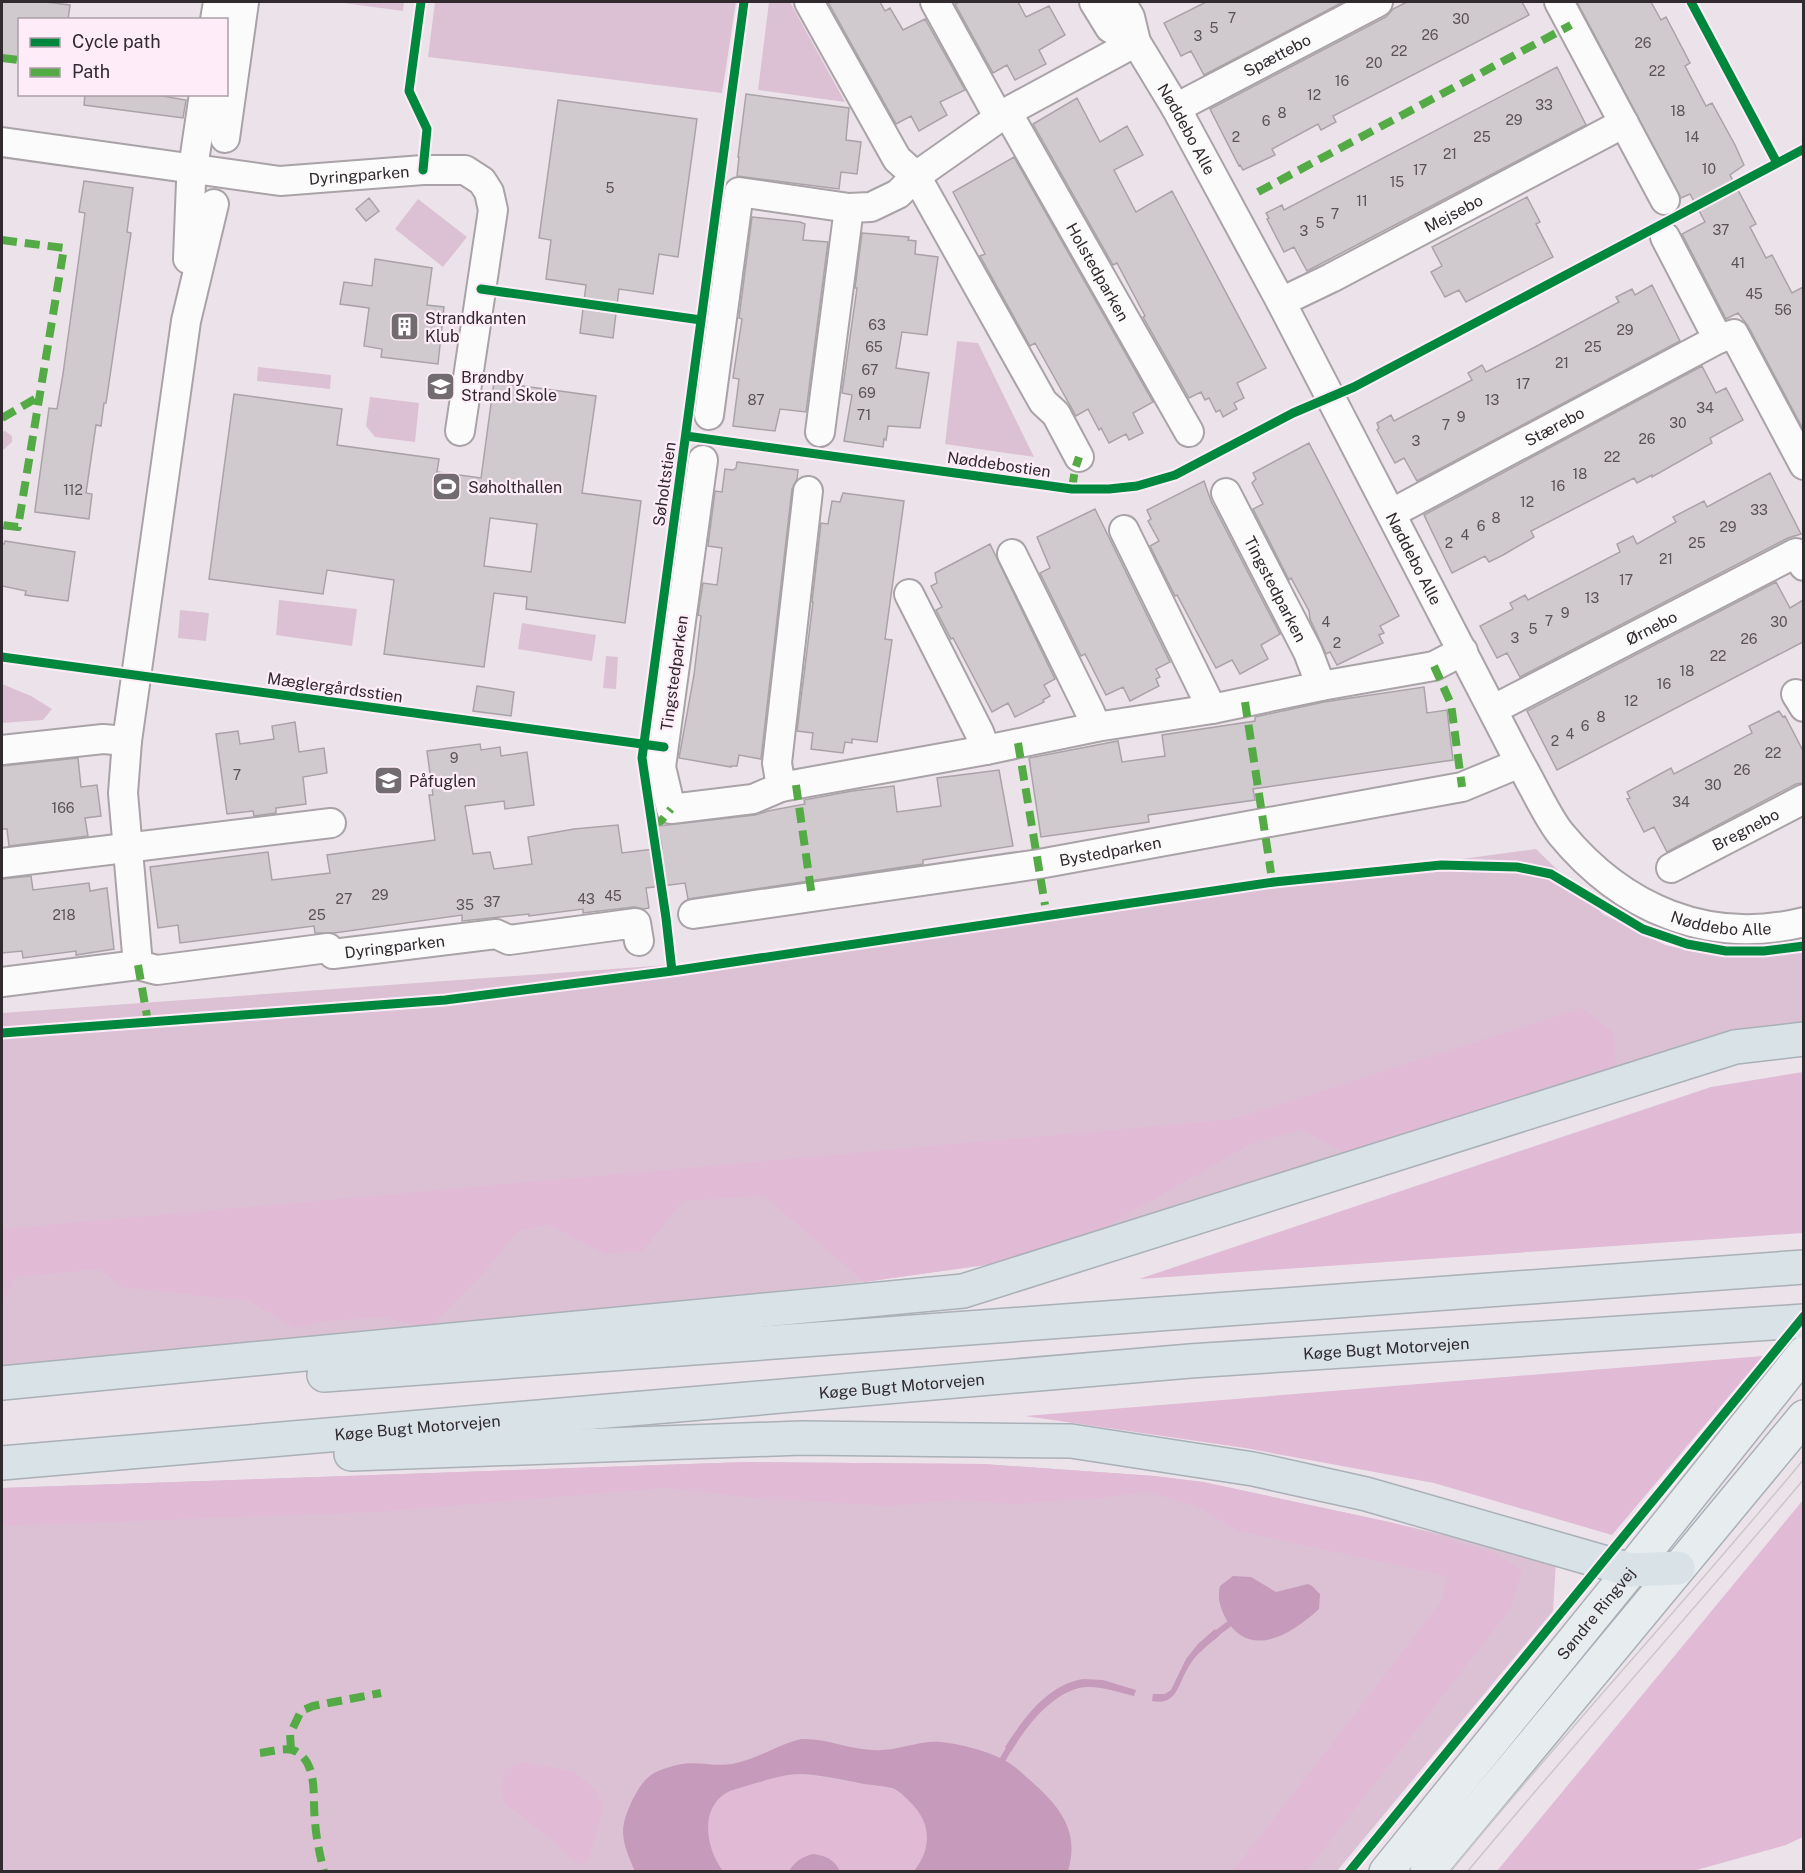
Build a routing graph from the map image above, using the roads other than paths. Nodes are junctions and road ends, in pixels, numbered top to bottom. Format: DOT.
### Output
graph roads {
  1 [pos="218,2"];
  2 [pos="244,2"];
  3 [pos="809,2"];
  4 [pos="935,2"];
  5 [pos="1094,2"];
  6 [pos="1121,2"];
  7 [pos="1378,2"];
  8 [pos="1559,2"];
  9 [pos="215,18"];
  10 [pos="1136,42"];
  11 [pos="204,96"];
  12 [pos="1176,108"];
  13 [pos="1003,115"];
  14 [pos="1624,123"];
  15 [pos="225,138"];
  16 [pos="2,142"];
  17 [pos="193,170"];
  18 [pos="916,176"];
  19 [pos="1665,200"];
  20 [pos="214,204"];
  21 [pos="849,208"];
  22 [pos="1665,237"];
  23 [pos="1281,302"];
  24 [pos="186,321"];
  25 [pos="1718,339"];
  26 [pos="709,415"];
  27 [pos="460,431"];
  28 [pos="820,432"];
  29 [pos="1189,432"];
  30 [pos="1079,457"];
  31 [pos="703,460"];
  32 [pos="1803,465"];
  33 [pos="808,491"];
  34 [pos="1226,494"];
  35 [pos="1392,513"];
  36 [pos="1124,530"];
  37 [pos="1012,554"];
  38 [pos="1803,566"];
  39 [pos="909,594"];
  40 [pos="1463,651"];
  41 [pos="1321,686"];
  42 [pos="1212,709"];
  43 [pos="1494,709"];
  44 [pos="1096,727"];
  45 [pos="127,741"];
  46 [pos="2,750"];
  47 [pos="986,750"];
  48 [pos="1521,763"];
  49 [pos="781,787"];
  50 [pos="1803,799"];
  51 [pos="331,823"];
  52 [pos="127,849"];
  53 [pos="2,863"];
  54 [pos="1686,868"];
  55 [pos="693,914"];
  56 [pos="1803,922"];
  57 [pos="639,941"];
  58 [pos="138,965"];
  59 [pos="2,982"];
  60 [pos="1803,1039"];
  61 [pos="1803,1267"];
  62 [pos="1803,1321"];
  63 [pos="1803,1353"];
  64 [pos="2,1383"];
  65 [pos="2,1398"];
  66 [pos="1803,1417"];
  67 [pos="2,1465"];
  68 [pos="1678,1568"];
  69 [pos="1631,1570"];
  70 [pos="1386,1872"];
  71 [pos="1428,1872"];
  1 -- 9 [label="street"];
  2 -- 15 [label="street"];
  3 -- 18 [label="street"];
  4 -- 13 [label="street, Holstedparken"];
  5 -- 10 [label="street"];
  6 -- 10 [label="street, Nøddebo Alle"];
  7 -- 12 [label="street, Spættebo"];
  8 -- 14 [label="street"];
  10 -- 12 [label="street, Nøddebo Alle"];
  10 -- 13 [label="street"];
  11 -- 17 [label="street"];
  12 -- 23 [label="street, Nøddebo Alle"];
  13 -- 18 [label="street"];
  13 -- 29 [label="street, Holstedparken"];
  14 -- 19 [label="street"];
  14 -- 23 [label="street, Mejsebo"];
  16 -- 17 [label="street, Dyringparken"];
  17 -- 24 [label="street"];
  17 -- 27 [label="street, Dyringparken"];
  18 -- 21 [label="street"];
  18 -- 30 [label="street"];
  20 -- 24 [label="street"];
  21 -- 26 [label="street"];
  21 -- 28 [label="street"];
  22 -- 25 [label="street"];
  23 -- 35 [label="street, Nøddebo Alle"];
  24 -- 45 [label="street"];
  25 -- 32 [label="street"];
  25 -- 35 [label="street, Stærebo"];
  31 -- 49 [label="street, Tingstedparken"];
  33 -- 49 [label="street"];
  34 -- 41 [label="street, Tingstedparken"];
  35 -- 40 [label="street, Nøddebo Alle"];
  36 -- 42 [label="street"];
  37 -- 44 [label="street"];
  38 -- 43 [label="street, Ørnebo"];
  39 -- 47 [label="street"];
  40 -- 41 [label="street, Tingstedparken"];
  40 -- 43 [label="street, Nøddebo Alle"];
  41 -- 42 [label="street, Tingstedparken"];
  42 -- 44 [label="street, Tingstedparken"];
  43 -- 48 [label="street, Nøddebo Alle"];
  44 -- 47 [label="street, Tingstedparken"];
  45 -- 46 [label="street"];
  45 -- 52 [label="street"];
  47 -- 49 [label="street, Tingstedparken"];
  48 -- 55 [label="street, Bystedparken"];
  48 -- 56 [label="street, Nøddebo Alle"];
  50 -- 54 [label="street, Bregnebo"];
  51 -- 52 [label="street"];
  52 -- 53 [label="street"];
  52 -- 58 [label="street"];
  57 -- 58 [label="street, Dyringparken"];
  58 -- 59 [label="street, Dyringparken"];
  60 -- 64 [label="highway"];
  61 -- 65 [label="highway"];
  62 -- 67 [label="highway, Køge Bugt Motorvejen"];
  63 -- 69 [label="main road, Søndre Ringvej"];
  66 -- 68 [label="main road, Søndre Ringvej"];
  67 -- 69 [label="highway"];
  68 -- 69 [label="highway"];
  68 -- 71 [label="main road, Søndre Ringvej"];
  69 -- 70 [label="main road, Søndre Ringvej"];
}
